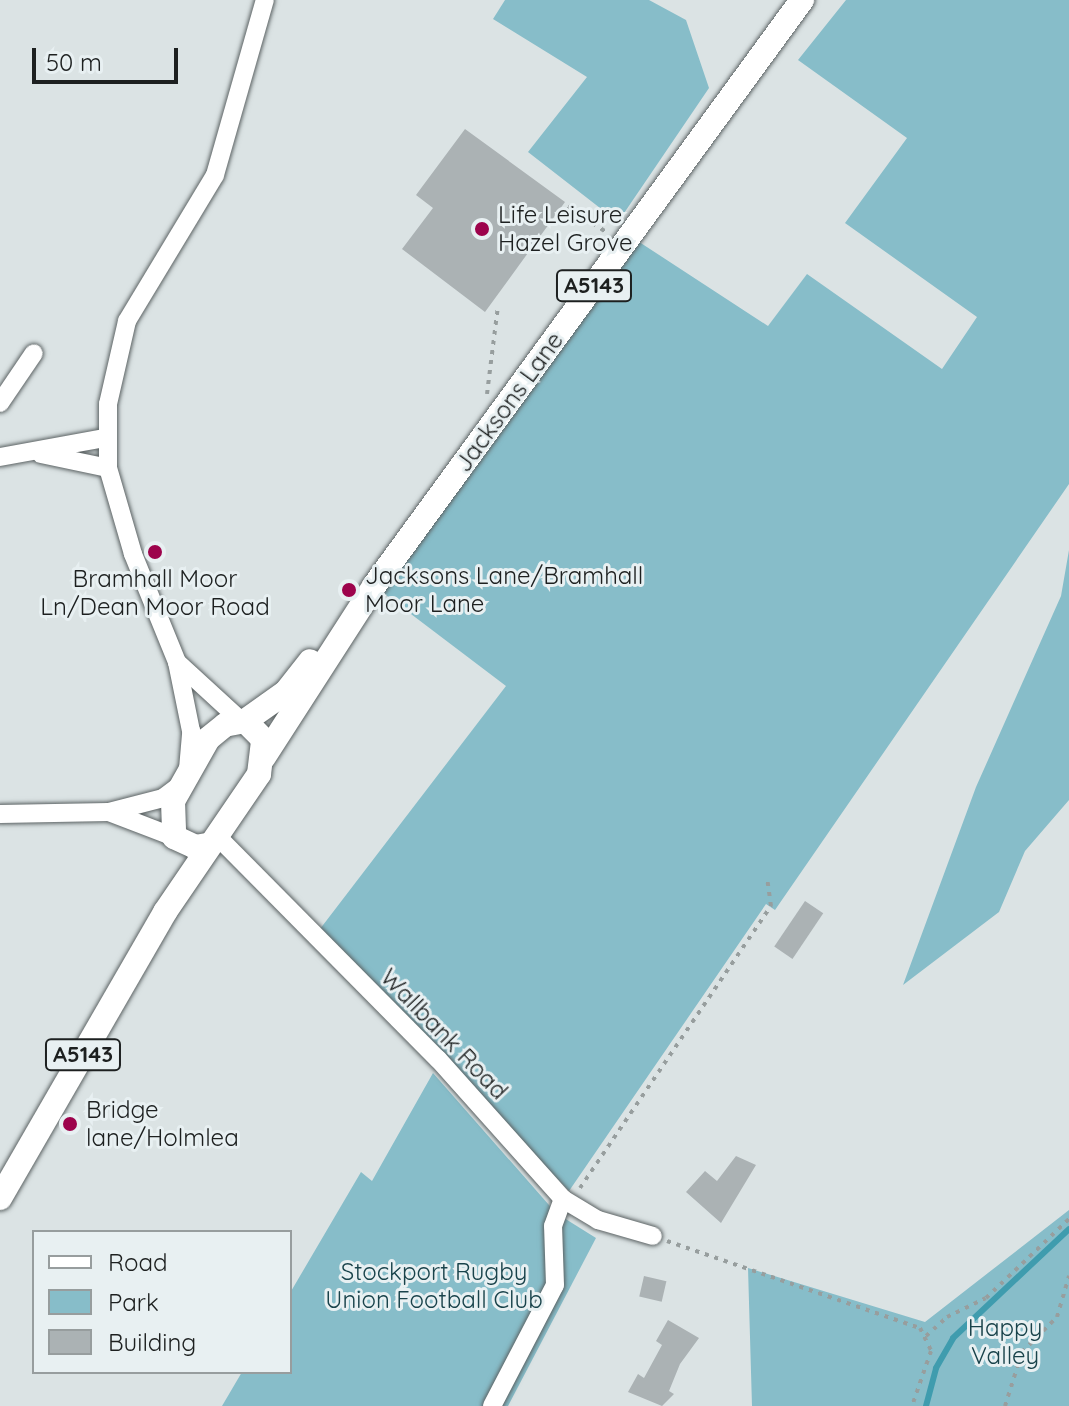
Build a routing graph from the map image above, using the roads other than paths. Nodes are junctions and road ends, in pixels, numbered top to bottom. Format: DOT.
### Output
graph roads {
  1 [pos="265,0"];
  2 [pos="802,0"];
  3 [pos="34,353"];
  4 [pos="0,403"];
  5 [pos="105,438"];
  6 [pos="35,452"];
  7 [pos="0,457"];
  8 [pos="108,468"];
  9 [pos="385,571"];
  10 [pos="177,662"];
  11 [pos="242,720"];
  12 [pos="264,757"];
  13 [pos="184,778"];
  14 [pos="109,812"];
  15 [pos="0,814"];
  16 [pos="176,838"];
  17 [pos="213,840"];
  18 [pos="165,912"];
  19 [pos="0,1198"];
  20 [pos="566,1201"];
  21 [pos="653,1236"];
  22 [pos="492,1406"];
  1 -- 5 [label="street"];
  2 -- 9 [label="main road, Jacksons Lane / A5143"];
  3 -- 4 [label="street"];
  5 -- 6 [label="street"];
  5 -- 8 [label="street"];
  6 -- 7 [label="street"];
  6 -- 8 [label="street"];
  8 -- 10 [label="street"];
  9 -- 11 [label="main road, Jacksons Lane / A5143"];
  9 -- 12 [label="main road, Jacksons Lane / A5143"];
  10 -- 11 [label="street"];
  10 -- 13 [label="street"];
  11 -- 12 [label="main road"];
  11 -- 13 [label="main road, Jacksons Lane"];
  12 -- 17 [label="main road, Jacksons Lane"];
  13 -- 14 [label="street"];
  13 -- 16 [label="main road"];
  14 -- 15 [label="street"];
  14 -- 16 [label="street"];
  16 -- 17 [label="main road"];
  16 -- 18 [label="main road, A5143"];
  17 -- 18 [label="main road, A5143"];
  17 -- 20 [label="street, Wallbank Road"];
  18 -- 19 [label="main road, A5143"];
  20 -- 21 [label="street, Wallbank Road"];
  20 -- 22 [label="street"];
}
